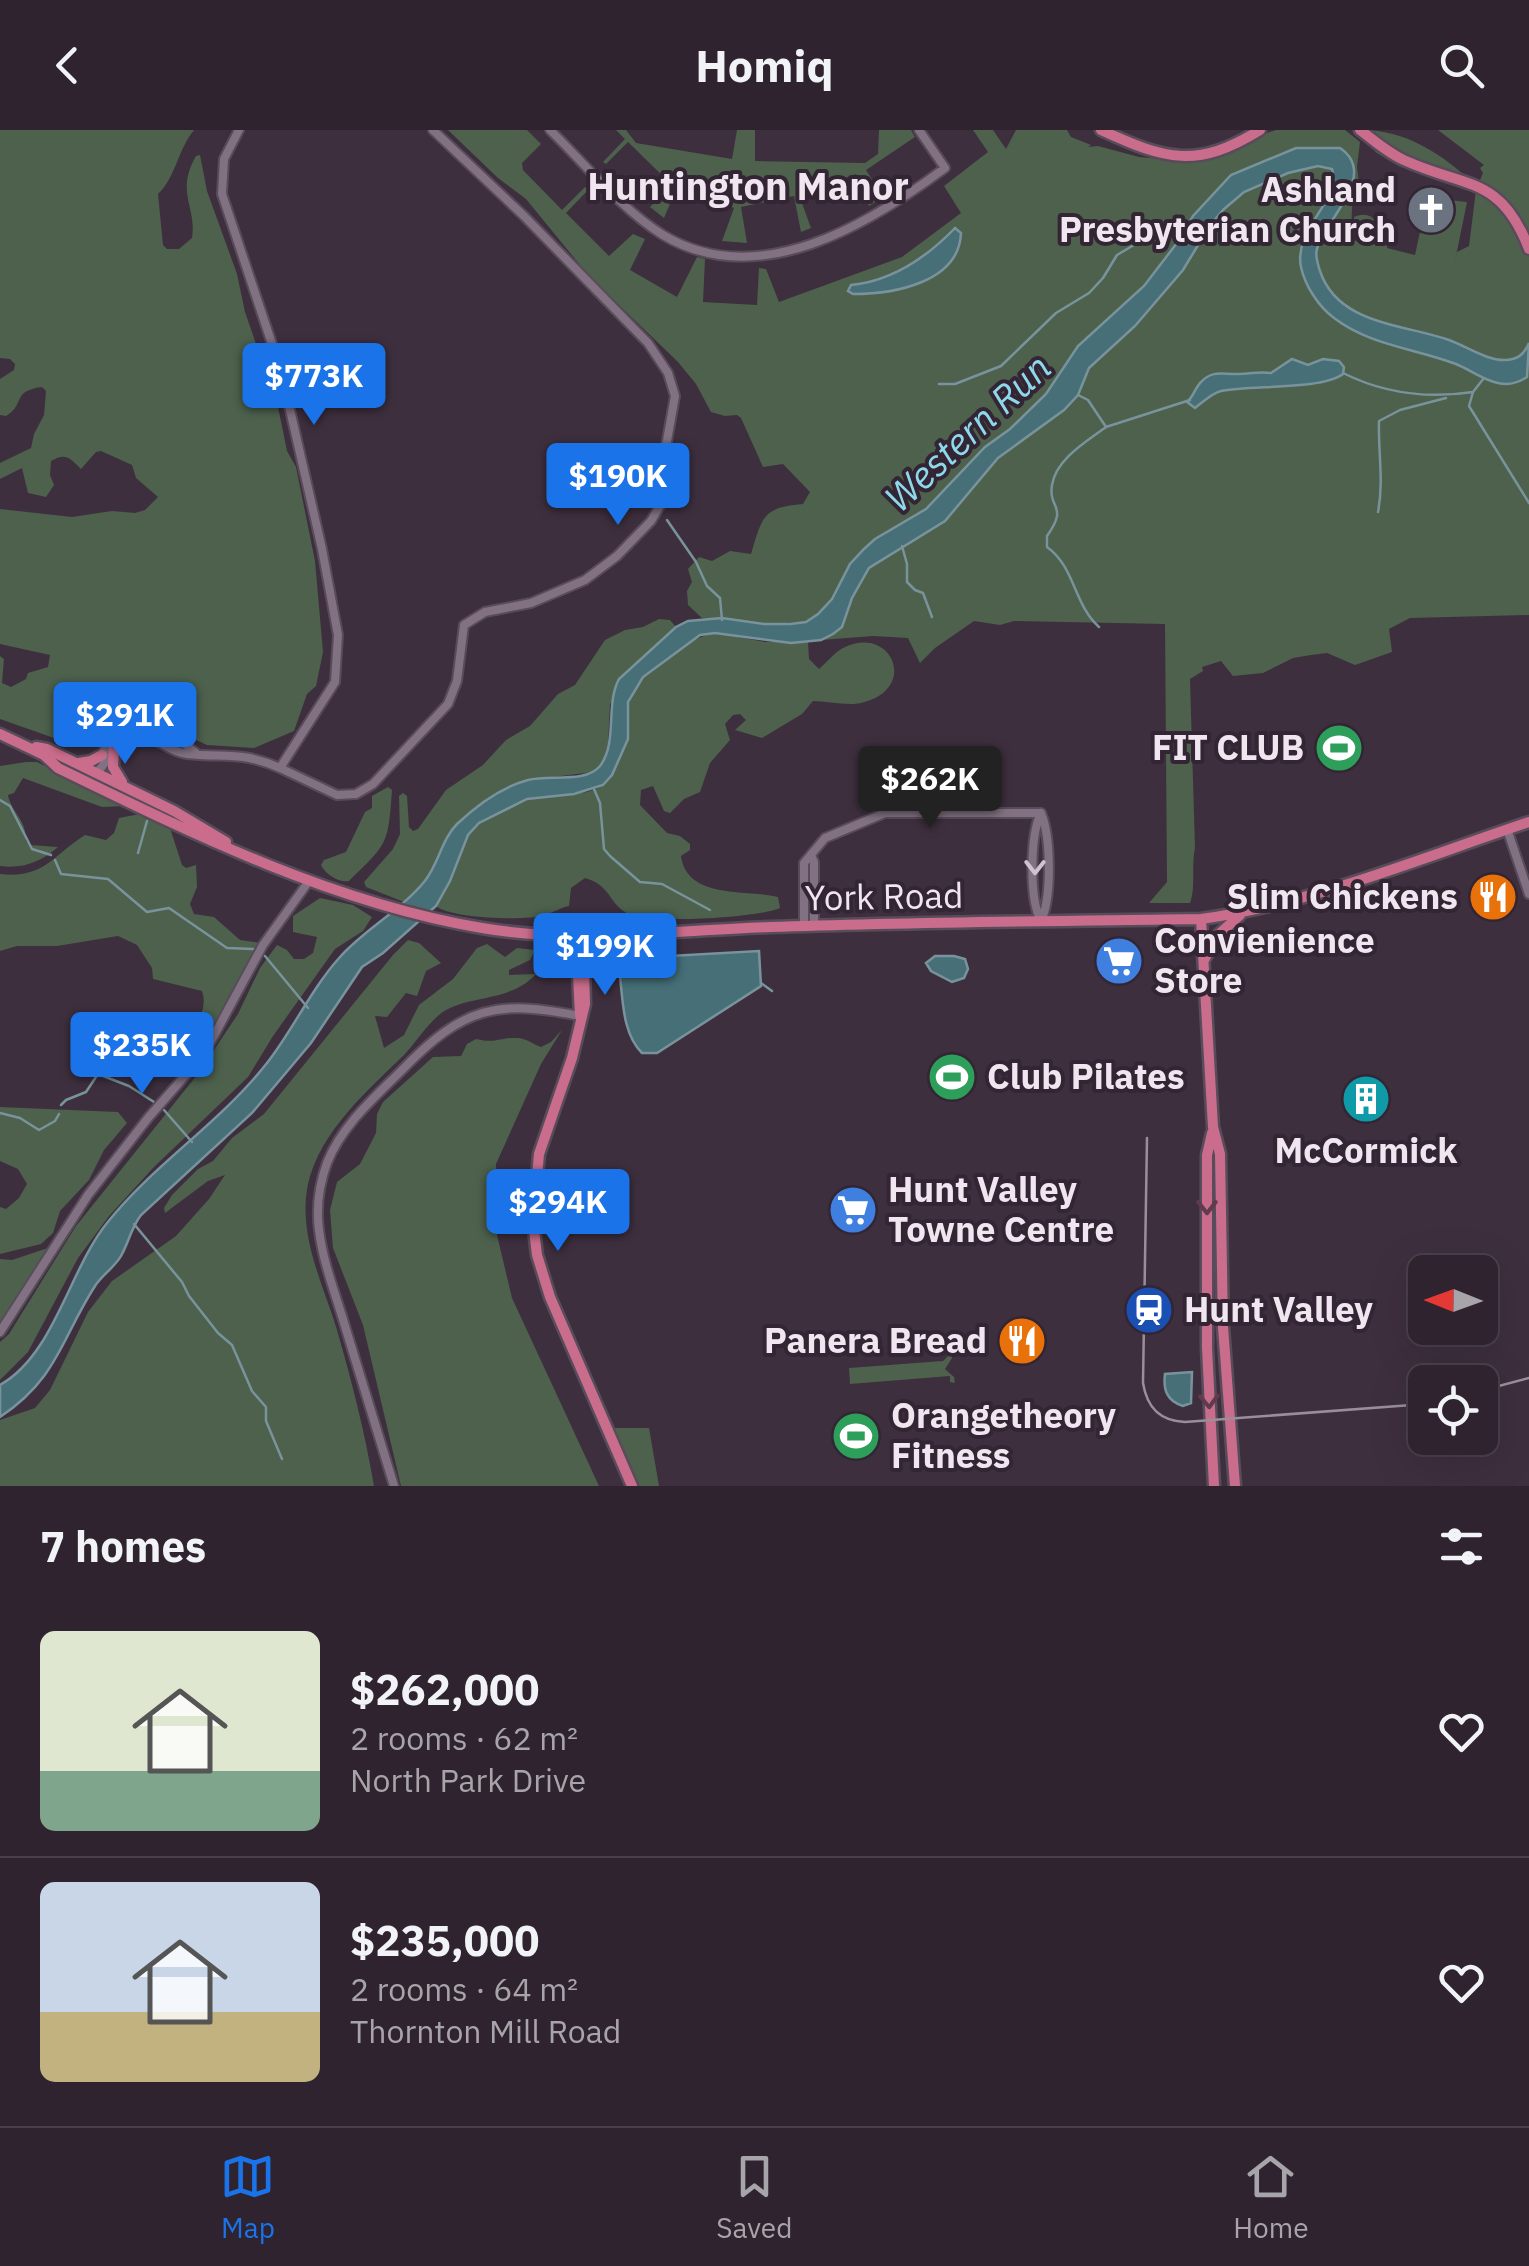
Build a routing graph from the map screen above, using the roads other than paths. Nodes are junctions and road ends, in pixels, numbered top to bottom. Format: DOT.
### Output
graph roads {
  1 [pos="240,130"];
  2 [pos="433,130"];
  3 [pos="550,130"];
  4 [pos="919,130"];
  5 [pos="1101,130"];
  6 [pos="1260,130"];
  7 [pos="1360,130"];
  8 [pos="1529,249"];
  9 [pos="146,732"];
  10 [pos="0,734"];
  11 [pos="25,746"];
  12 [pos="114,748"];
  13 [pos="44,754"];
  14 [pos="102,755"];
  15 [pos="78,763"];
  16 [pos="280,768"];
  17 [pos="97,772"];
  18 [pos="126,787"];
  19 [pos="169,822"];
  20 [pos="1529,822"];
  21 [pos="1507,829"];
  22 [pos="238,851"];
  23 [pos="309,881"];
  24 [pos="1529,894"];
  25 [pos="1243,913"];
  26 [pos="1202,919"];
  27 [pos="1042,921"];
  28 [pos="809,926"];
  29 [pos="553,934"];
  30 [pos="618,934"];
  31 [pos="580,935"];
  32 [pos="1204,961"];
  33 [pos="581,974"];
  34 [pos="580,1016"];
  35 [pos="1213,1127"];
  36 [pos="1207,1288"];
  37 [pos="1222,1289"];
  38 [pos="0,1332"];
  39 [pos="394,1486"];
  40 [pos="632,1486"];
  41 [pos="1214,1486"];
  42 [pos="1235,1486"];
  1 -- 16 [label="street"];
  2 -- 16 [label="street"];
  3 -- 4 [label="street"];
  5 -- 6 [label="main road"];
  7 -- 8 [label="main road"];
  9 -- 12 [label="street"];
  9 -- 14 [label="street"];
  9 -- 16 [label="street"];
  10 -- 11 [label="main road, York Road"];
  11 -- 13 [label="main road, York Road"];
  11 -- 15 [label="main road, York Road"];
  12 -- 17 [label="street"];
  12 -- 18 [label="main road"];
  13 -- 17 [label="main road"];
  13 -- 19 [label="main road, York Road"];
  14 -- 15 [label="main road"];
  14 -- 17 [label="street"];
  15 -- 17 [label="main road, York Road"];
  17 -- 18 [label="main road, York Road"];
  17 -- 19 [label="main road"];
  18 -- 22 [label="main road, York Road"];
  19 -- 22 [label="main road, York Road"];
  20 -- 21 [label="main road, York Road"];
  21 -- 24 [label="street"];
  21 -- 25 [label="main road, York Road"];
  22 -- 23 [label="main road, York Road"];
  23 -- 29 [label="main road, York Road"];
  23 -- 38 [label="street"];
  25 -- 26 [label="main road, York Road"];
  25 -- 32 [label="main road"];
  26 -- 27 [label="main road, York Road"];
  26 -- 32 [label="main road"];
  27 -- 28 [label="main road, York Road"];
  27 -- 28 [label="street"];
  28 -- 30 [label="main road, York Road"];
  29 -- 31 [label="main road, York Road"];
  29 -- 33 [label="main road"];
  30 -- 31 [label="main road, York Road"];
  30 -- 33 [label="main road"];
  31 -- 33 [label="main road"];
  32 -- 35 [label="main road"];
  33 -- 34 [label="main road"];
  34 -- 39 [label="street"];
  34 -- 40 [label="main road"];
  35 -- 36 [label="main road, one-way"];
  35 -- 37 [label="main road"];
  36 -- 37 [label="main road"];
  36 -- 41 [label="main road, one-way"];
  37 -- 42 [label="main road"];
}
